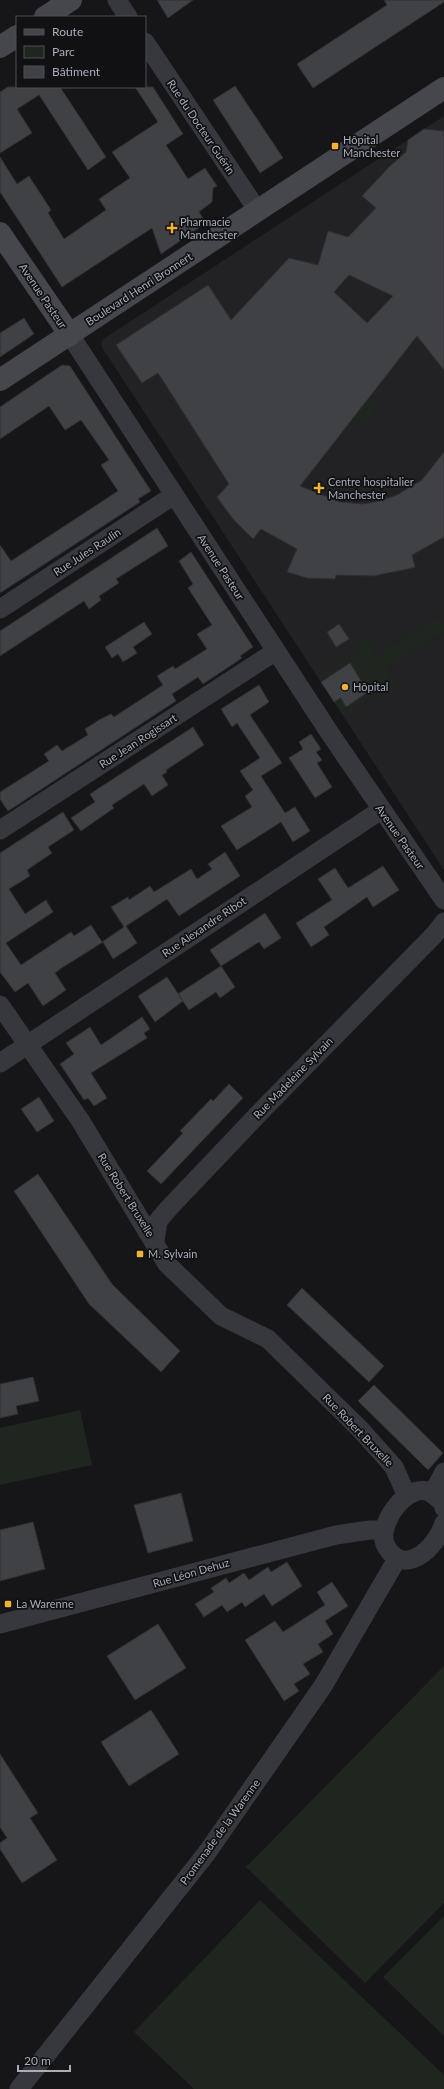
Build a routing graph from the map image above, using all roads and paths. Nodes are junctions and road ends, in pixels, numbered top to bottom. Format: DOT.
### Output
graph roads {
  1 [pos="71,0"];
  2 [pos="117,0"];
  3 [pos="47,16"];
  4 [pos="127,16"];
  5 [pos="16,37"];
  6 [pos="146,43"];
  7 [pos="0,47"];
  8 [pos="444,88"];
  9 [pos="258,211"];
  10 [pos="0,233"];
  11 [pos="70,335"];
  12 [pos="0,380"];
  13 [pos="174,495"];
  14 [pos="0,609"];
  15 [pos="276,651"];
  16 [pos="381,810"];
  17 [pos="0,830"];
  18 [pos="444,900"];
  19 [pos="444,922"];
  20 [pos="0,1005"];
  21 [pos="28,1045"];
  22 [pos="0,1063"];
  23 [pos="154,1242"];
  24 [pos="444,1472"];
  25 [pos="433,1493"];
  26 [pos="407,1496"];
  27 [pos="444,1508"];
  28 [pos="444,1523"];
  29 [pos="384,1530"];
  30 [pos="397,1559"];
  31 [pos="0,1624"];
  32 [pos="19,2089"];
  1 -- 3 [label="main road"];
  2 -- 4 [label="street"];
  5 -- 7 [label="main road"];
  6 -- 9 [label="street, Rue du Docteur Guérin"];
  8 -- 9 [label="main road, Boulevard Henri Bronnert"];
  9 -- 11 [label="main road, Boulevard Henri Bronnert"];
  10 -- 11 [label="main road, Avenue Pasteur"];
  11 -- 12 [label="main road, Boulevard Henri Bronnert"];
  11 -- 13 [label="street, Avenue Pasteur"];
  13 -- 14 [label="street, Rue Jules Raulin"];
  13 -- 15 [label="street, Avenue Pasteur"];
  15 -- 16 [label="street, Avenue Pasteur"];
  15 -- 17 [label="street, Rue Jean Rogissart"];
  16 -- 18 [label="street, Avenue Pasteur"];
  16 -- 21 [label="street, Rue Alexandre Ribot"];
  19 -- 23 [label="street, Rue Madeleine Sylvain"];
  20 -- 21 [label="street, Rue Robert Bruxelle"];
  21 -- 22 [label="street, Rue Alexandre Ribot"];
  21 -- 23 [label="street, Rue Robert Bruxelle"];
  23 -- 26 [label="street, Rue Robert Bruxelle"];
  24 -- 25 [label="street"];
  25 -- 26 [label="street"];
  25 -- 27 [label="street"];
  26 -- 29 [label="street"];
  28 -- 30 [label="street"];
  29 -- 30 [label="street"];
  29 -- 31 [label="street, Rue Léon Dehuz"];
  30 -- 32 [label="street, Promenade de la Warenne"];
}
